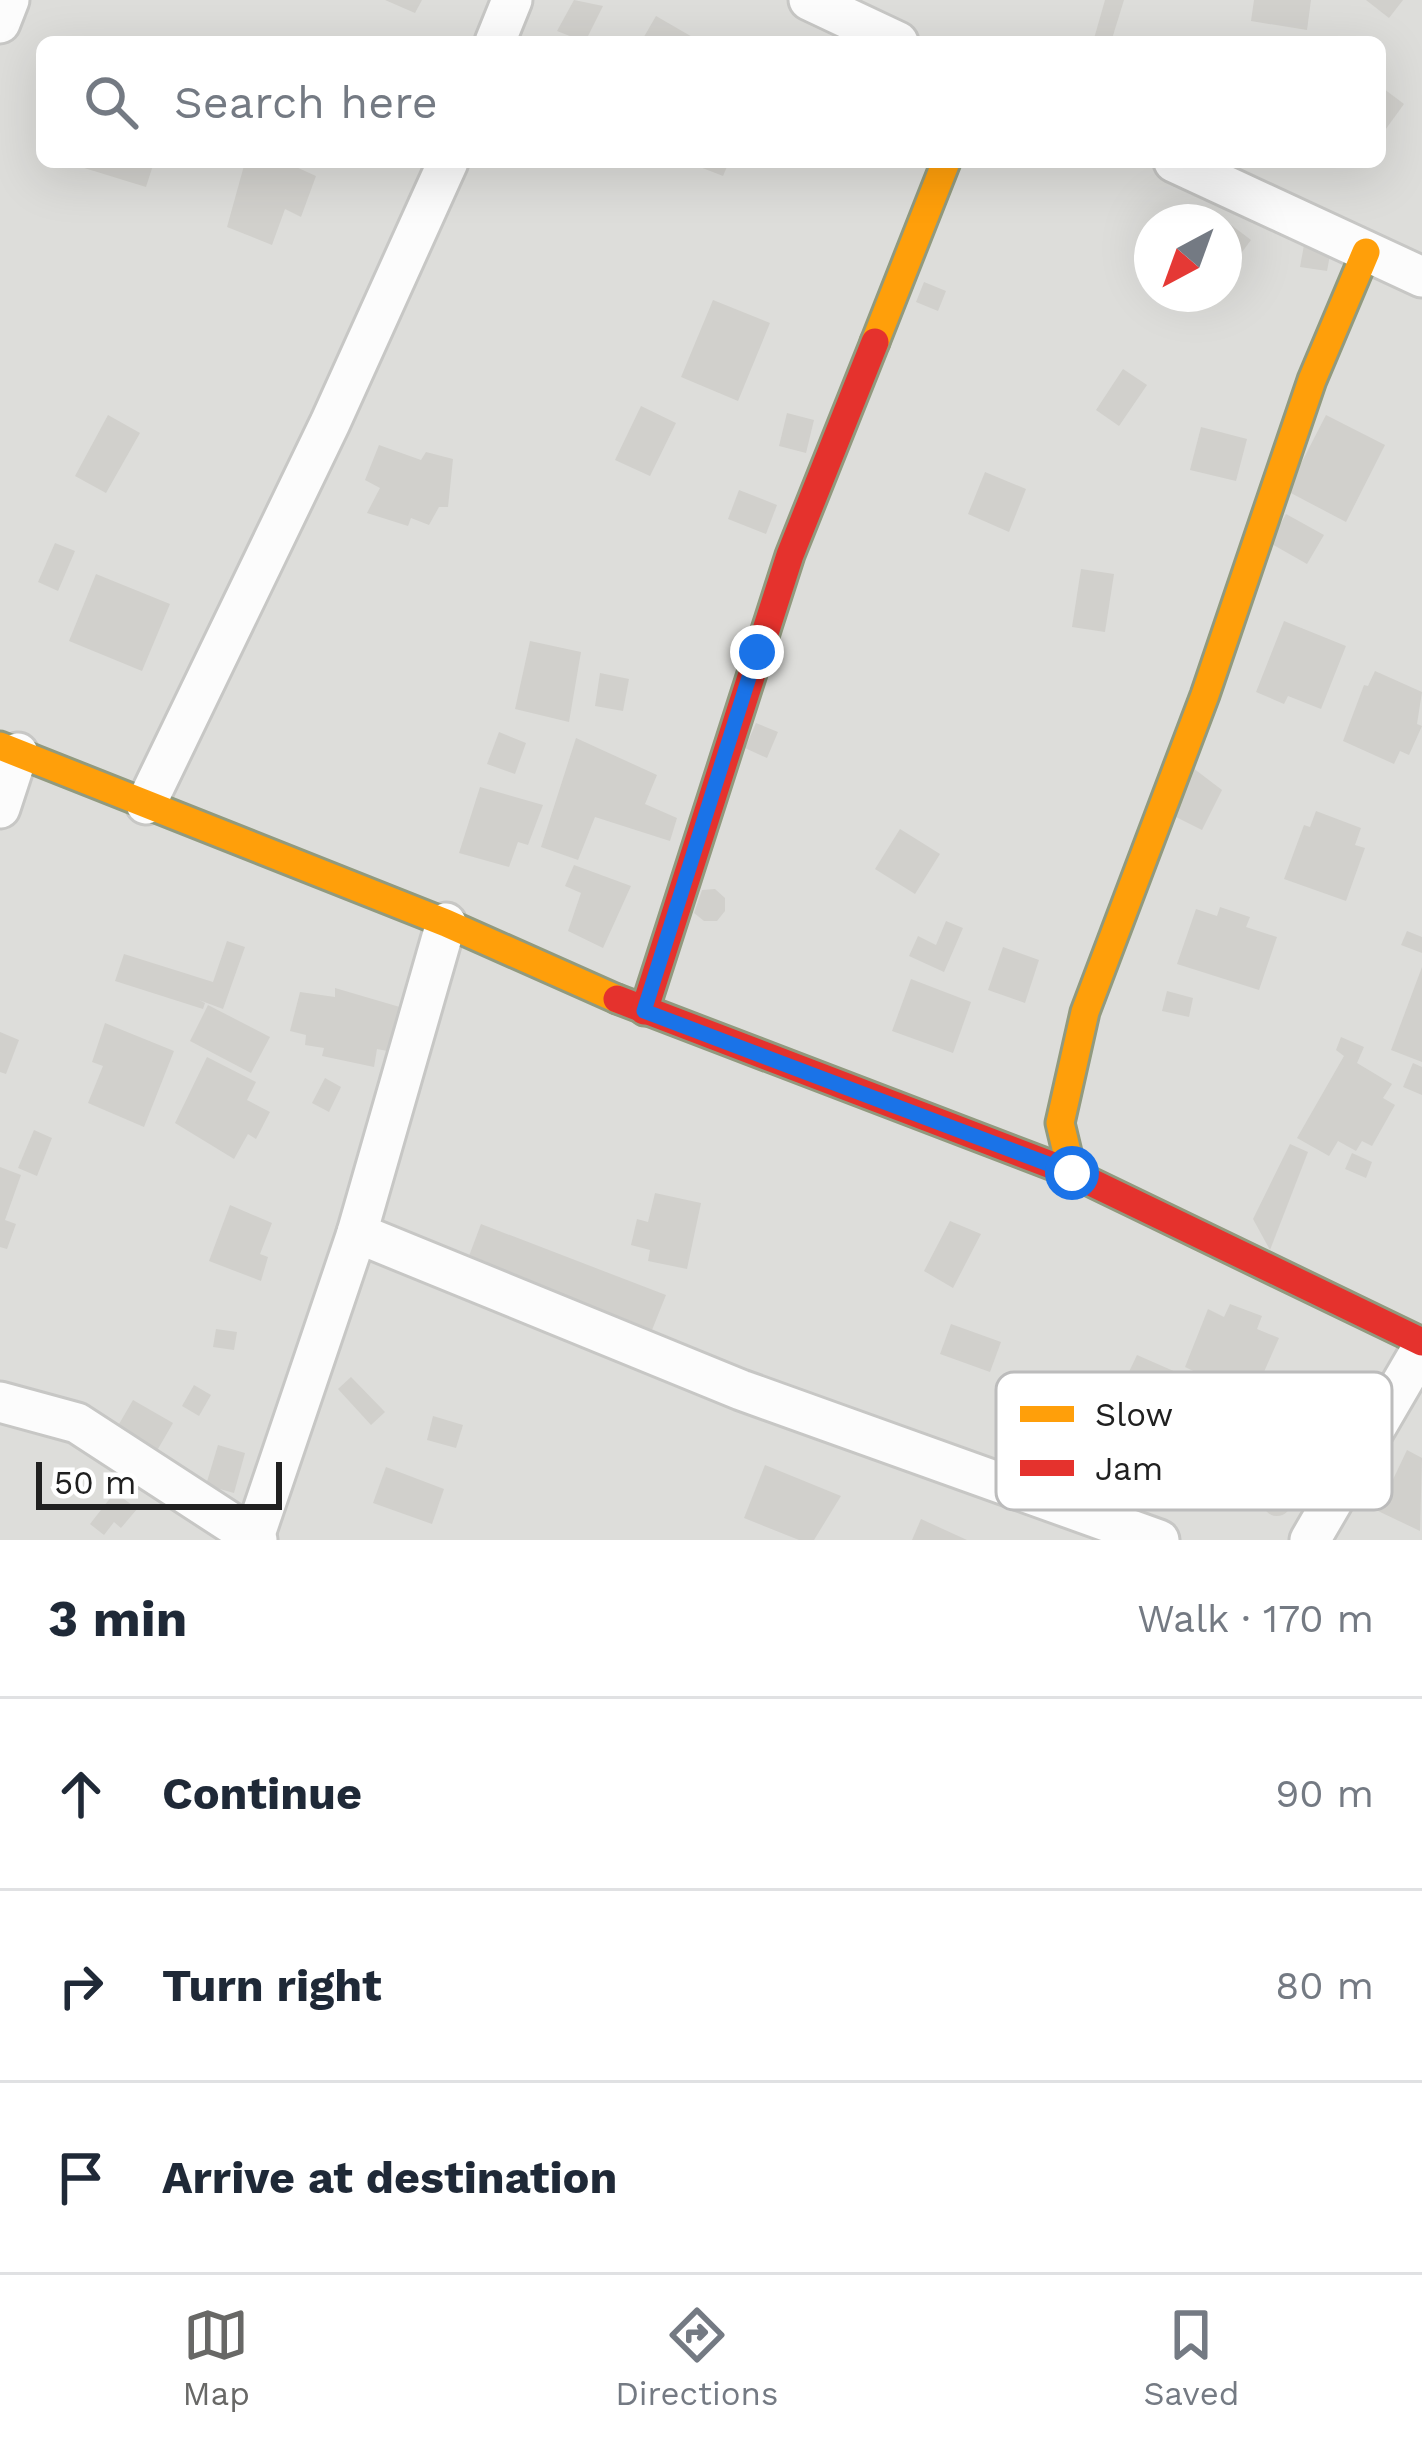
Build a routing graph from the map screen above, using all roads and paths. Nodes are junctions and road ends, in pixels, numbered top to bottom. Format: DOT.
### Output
graph roads {
  1 [pos="9,0"];
  2 [pos="512,0"];
  3 [pos="809,0"];
  4 [pos="0,23"];
  5 [pos="497,36"];
  6 [pos="885,36"];
  7 [pos="445,168"];
  8 [pos="944,168"];
  9 [pos="1187,168"];
  10 [pos="1366,252"];
  11 [pos="1422,277"];
  12 [pos="9,750"];
  13 [pos="146,804"];
  14 [pos="0,808"];
  15 [pos="446,922"];
  16 [pos="644,1011"];
  17 [pos="1072,1173"];
  18 [pos="357,1233"];
  19 [pos="1421,1352"];
  20 [pos="1392,1401"];
  21 [pos="0,1402"];
  22 [pos="996,1481"];
  23 [pos="1076,1510"];
  24 [pos="1328,1510"];
  25 [pos="254,1539"];
  26 [pos="1160,1540"];
  27 [pos="1310,1540"];
  1 -- 4 [label="street"];
  2 -- 5 [label="street"];
  3 -- 6 [label="street"];
  7 -- 13 [label="street"];
  8 -- 16 [label="street"];
  9 -- 10 [label="street"];
  10 -- 11 [label="street"];
  10 -- 17 [label="street"];
  12 -- 13 [label="street"];
  12 -- 14 [label="street"];
  13 -- 15 [label="street"];
  15 -- 16 [label="street"];
  15 -- 18 [label="street"];
  16 -- 17 [label="street"];
  17 -- 19 [label="street"];
  18 -- 22 [label="street"];
  18 -- 25 [label="street"];
  19 -- 20 [label="street"];
  21 -- 25 [label="street"];
  23 -- 26 [label="street"];
  24 -- 27 [label="street"];
}
